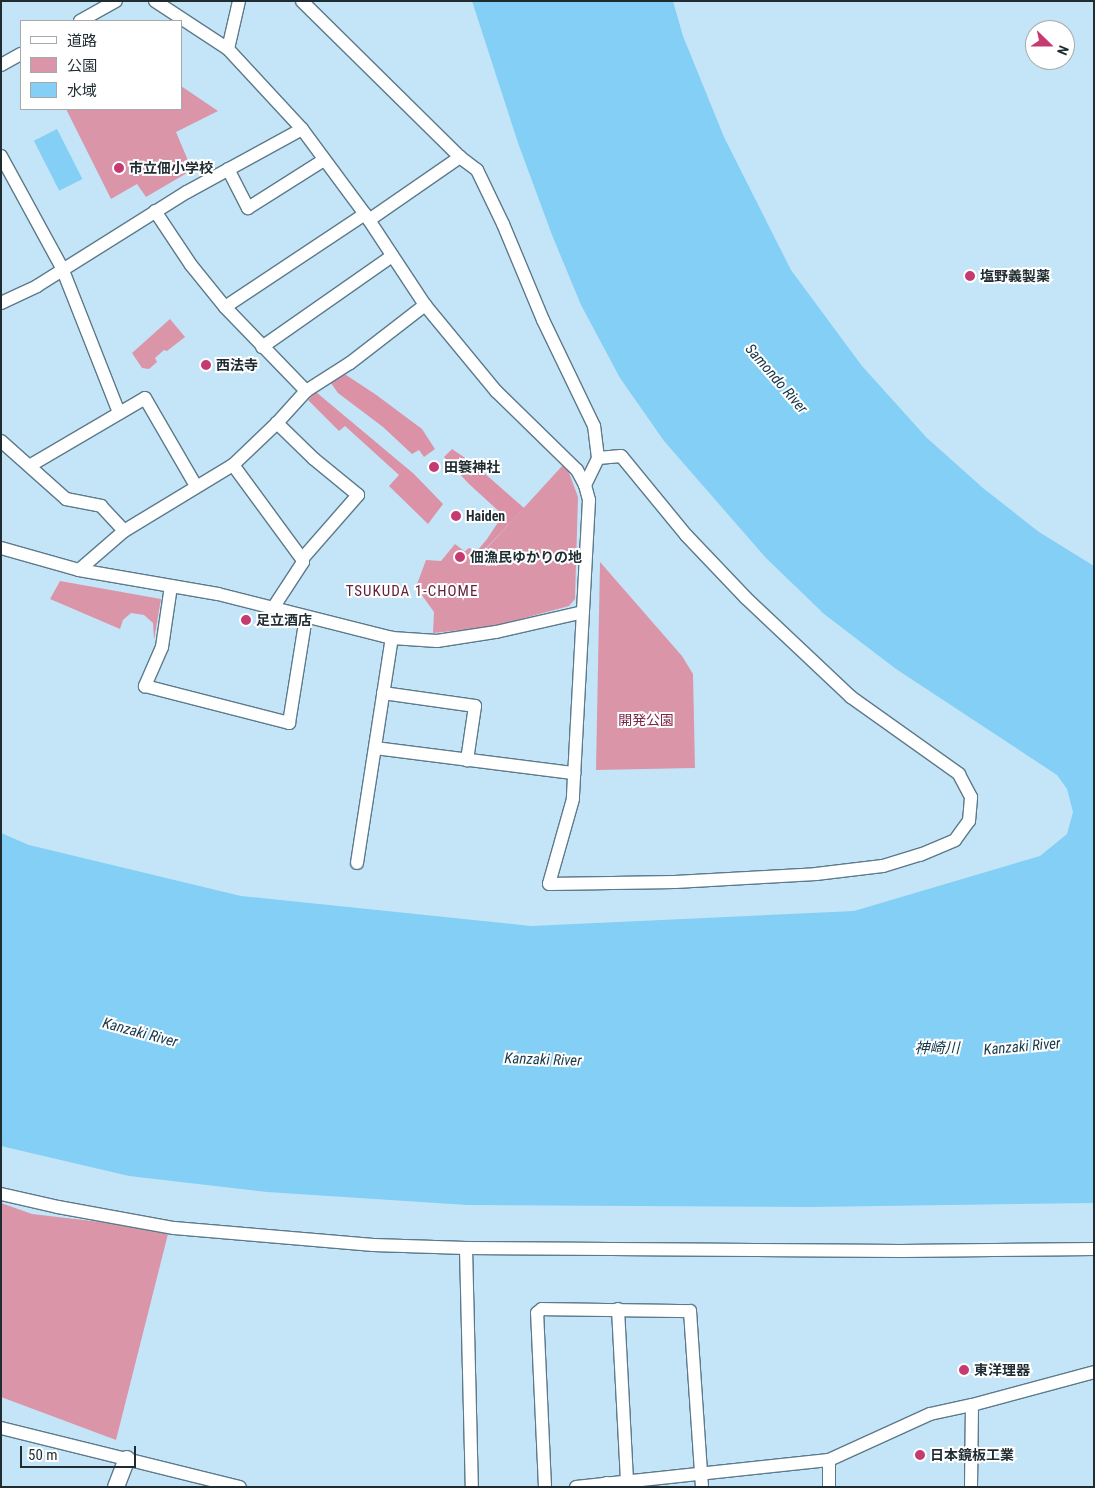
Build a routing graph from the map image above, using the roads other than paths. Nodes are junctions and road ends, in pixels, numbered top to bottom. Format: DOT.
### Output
graph roads {
  1 [pos="116,1"];
  2 [pos="155,1"];
  3 [pos="239,1"];
  4 [pos="302,1"];
  5 [pos="82,20"];
  6 [pos="228,49"];
  7 [pos="20,55"];
  8 [pos="1,65"];
  9 [pos="302,129"];
  10 [pos="1,156"];
  11 [pos="460,157"];
  12 [pos="324,160"];
  13 [pos="228,169"];
  14 [pos="6,180"];
  15 [pos="155,211"];
  16 [pos="367,217"];
  17 [pos="392,256"];
  18 [pos="62,268"];
  19 [pos="1,302"];
  20 [pos="425,305"];
  21 [pos="225,307"];
  22 [pos="262,347"];
  23 [pos="306,392"];
  24 [pos="119,413"];
  25 [pos="277,423"];
  26 [pos="1,441"];
  27 [pos="598,458"];
  28 [pos="30,465"];
  29 [pos="233,465"];
  30 [pos="196,486"];
  31 [pos="585,486"];
  32 [pos="124,531"];
  33 [pos="1,548"];
  34 [pos="302,559"];
  35 [pos="79,570"];
  36 [pos="172,586"];
  37 [pos="273,608"];
  38 [pos="583,612"];
  39 [pos="306,617"];
  40 [pos="392,638"];
  41 [pos="383,692"];
  42 [pos="374,748"];
  43 [pos="467,760"];
  44 [pos="574,773"];
  45 [pos="357,863"];
  46 [pos="1,1194"];
  47 [pos="466,1248"];
  48 [pos="1094,1249"];
  49 [pos="618,1309"];
  50 [pos="1094,1372"];
  51 [pos="972,1405"];
  52 [pos="1,1428"];
  53 [pos="127,1459"];
  54 [pos="830,1460"];
  55 [pos="702,1481"];
  56 [pos="627,1483"];
  57 [pos="607,1486"];
  58 [pos="116,1487"];
  59 [pos="240,1487"];
  60 [pos="472,1487"];
  61 [pos="544,1487"];
  62 [pos="576,1487"];
  63 [pos="829,1487"];
  64 [pos="971,1487"];
  1 -- 5 [label="street"];
  2 -- 6 [label="street"];
  3 -- 6 [label="street"];
  4 -- 11 [label="street"];
  6 -- 9 [label="street"];
  7 -- 8 [label="street"];
  9 -- 12 [label="street"];
  9 -- 13 [label="street"];
  10 -- 14 [label="street"];
  11 -- 16 [label="street"];
  11 -- 27 [label="street"];
  12 -- 13 [label="street"];
  12 -- 16 [label="street"];
  13 -- 15 [label="street"];
  14 -- 18 [label="street"];
  15 -- 18 [label="street"];
  15 -- 21 [label="street"];
  16 -- 17 [label="street"];
  16 -- 21 [label="street"];
  17 -- 20 [label="street"];
  17 -- 22 [label="street"];
  18 -- 19 [label="street"];
  18 -- 24 [label="street"];
  20 -- 23 [label="street"];
  20 -- 31 [label="street"];
  21 -- 22 [label="street"];
  22 -- 23 [label="street"];
  23 -- 25 [label="street"];
  24 -- 28 [label="street"];
  24 -- 30 [label="street"];
  25 -- 29 [label="street"];
  25 -- 34 [label="street"];
  26 -- 28 [label="street"];
  27 -- 31 [label="street"];
  27 -- 44 [label="street"];
  28 -- 32 [label="street"];
  29 -- 30 [label="street"];
  29 -- 34 [label="street"];
  30 -- 32 [label="street"];
  31 -- 38 [label="street"];
  32 -- 35 [label="street"];
  33 -- 35 [label="street"];
  34 -- 37 [label="street"];
  35 -- 36 [label="street"];
  36 -- 37 [label="street"];
  36 -- 39 [label="street"];
  37 -- 39 [label="street"];
  38 -- 40 [label="street"];
  38 -- 44 [label="street"];
  39 -- 40 [label="street"];
  40 -- 41 [label="street"];
  41 -- 42 [label="street"];
  41 -- 43 [label="street"];
  42 -- 43 [label="street"];
  42 -- 45 [label="street"];
  43 -- 44 [label="street"];
  46 -- 47 [label="street"];
  47 -- 48 [label="street"];
  47 -- 60 [label="street"];
  49 -- 55 [label="street"];
  49 -- 56 [label="street"];
  49 -- 61 [label="street"];
  50 -- 51 [label="street"];
  51 -- 54 [label="street"];
  51 -- 64 [label="street"];
  52 -- 53 [label="street"];
  53 -- 58 [label="street"];
  53 -- 59 [label="street"];
  54 -- 55 [label="street"];
  54 -- 63 [label="street"];
  55 -- 56 [label="street"];
  56 -- 57 [label="street"];
  57 -- 62 [label="street"];
}
